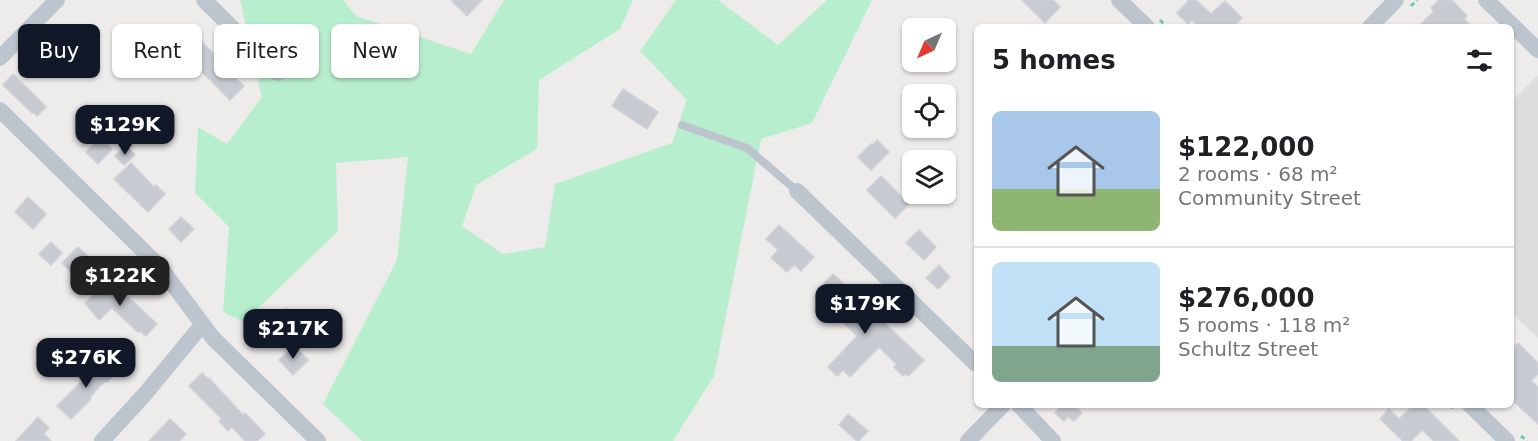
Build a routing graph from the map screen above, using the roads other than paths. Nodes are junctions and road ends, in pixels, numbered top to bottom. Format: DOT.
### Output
graph roads {
  1 [pos="57,0"];
  2 [pos="204,0"];
  3 [pos="1119,0"];
  4 [pos="1396,0"];
  5 [pos="1486,0"];
  6 [pos="228,24"];
  7 [pos="1144,24"];
  8 [pos="1373,24"];
  9 [pos="1511,24"];
  10 [pos="1514,27"];
  11 [pos="1538,50"];
  12 [pos="0,58"];
  13 [pos="0,110"];
  14 [pos="682,125"];
  15 [pos="797,191"];
  16 [pos="202,325"];
  17 [pos="974,362"];
  18 [pos="1000,408"];
  19 [pos="1022,408"];
  20 [pos="1473,408"];
  21 [pos="102,441"];
  22 [pos="318,441"];
  23 [pos="968,441"];
  24 [pos="1053,441"];
  25 [pos="1507,441"];
  1 -- 12 [label="street"];
  2 -- 6 [label="street"];
  3 -- 7 [label="street"];
  4 -- 8 [label="street"];
  5 -- 9 [label="street"];
  10 -- 11 [label="street"];
  13 -- 16 [label="street"];
  14 -- 15 [label="lane"];
  15 -- 17 [label="street"];
  16 -- 21 [label="street"];
  16 -- 22 [label="street"];
  18 -- 23 [label="street"];
  19 -- 24 [label="street"];
  20 -- 25 [label="street"];
}
